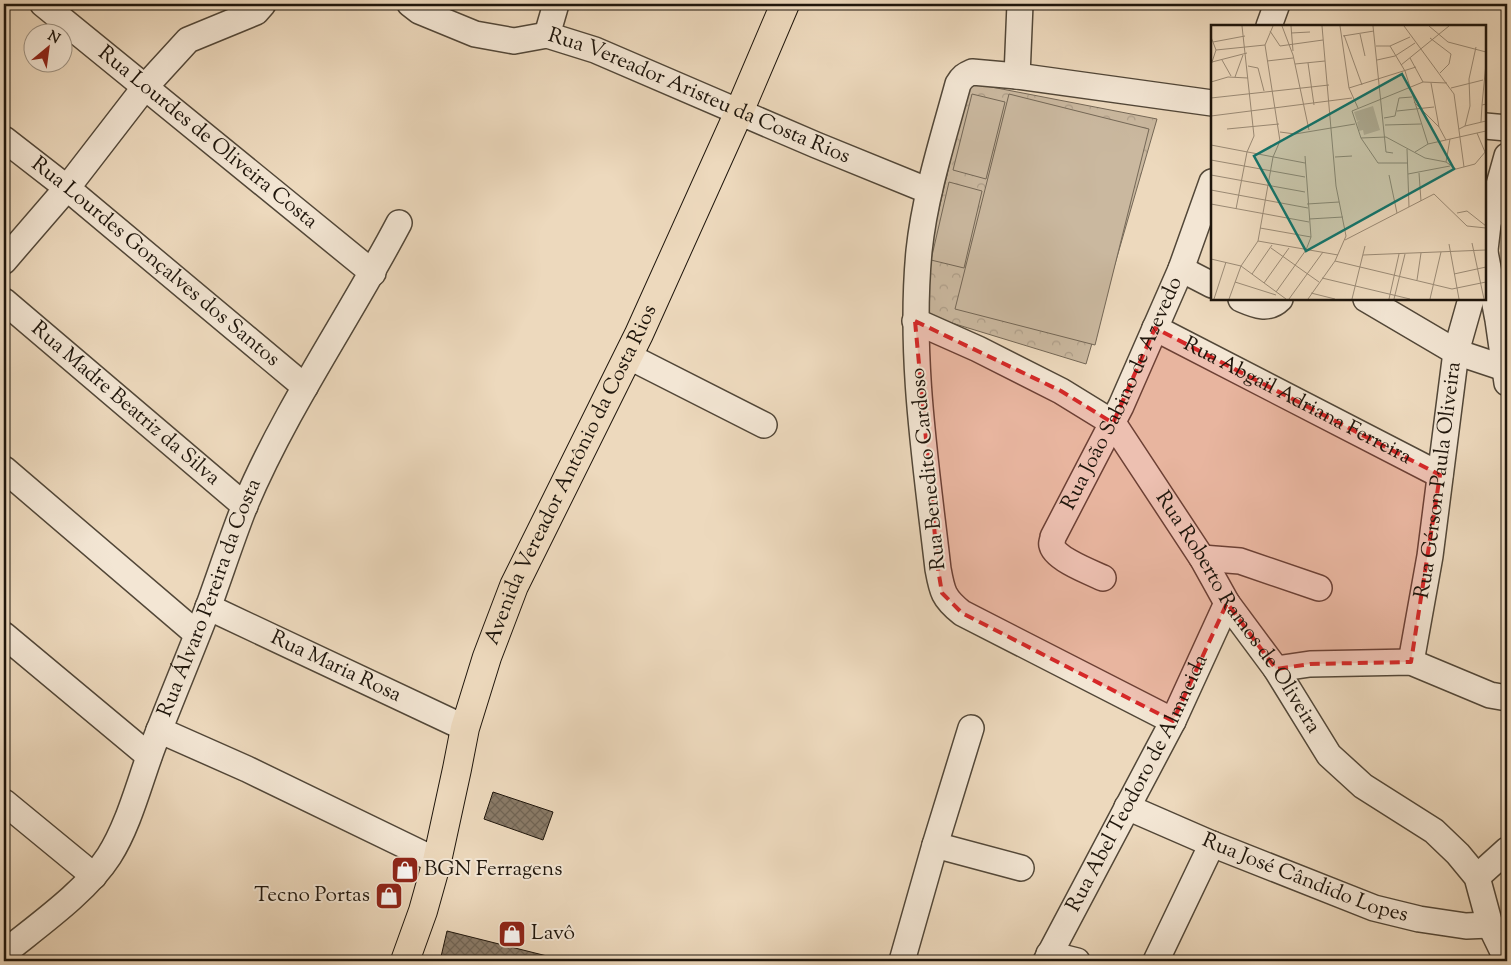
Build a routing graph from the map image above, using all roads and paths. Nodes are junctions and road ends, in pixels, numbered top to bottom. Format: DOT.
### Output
graph roads {
  1 [pos="43,4"];
  2 [pos="410,4"];
  3 [pos="556,4"];
  4 [pos="785,4"];
  5 [pos="1020,4"];
  6 [pos="1277,4"];
  7 [pos="259,8"];
  8 [pos="1268,25"];
  9 [pos="547,36"];
  10 [pos="1017,76"];
  11 [pos="145,87"];
  12 [pos="1211,103"];
  13 [pos="739,112"];
  14 [pos="1486,126"];
  15 [pos="1507,128"];
  16 [pos="4,139"];
  17 [pos="1507,156"];
  18 [pos="1211,185"];
  19 [pos="67,188"];
  20 [pos="929,191"];
  21 [pos="399,223"];
  22 [pos="1486,223"];
  23 [pos="1486,257"];
  24 [pos="4,261"];
  25 [pos="1181,269"];
  26 [pos="373,273"];
  27 [pos="1211,284"];
  28 [pos="1243,300"];
  29 [pos="1279,300"];
  30 [pos="1368,300"];
  31 [pos="1471,300"];
  32 [pos="4,301"];
  33 [pos="915,321"];
  34 [pos="1155,328"];
  35 [pos="1456,352"];
  36 [pos="628,356"];
  37 [pos="1507,374"];
  38 [pos="305,387"];
  39 [pos="1113,424"];
  40 [pos="764,425"];
  41 [pos="4,469"];
  42 [pos="1440,475"];
  43 [pos="245,506"];
  44 [pos="1202,558"];
  45 [pos="1103,578"];
  46 [pos="1319,588"];
  47 [pos="1227,603"];
  48 [pos="208,607"];
  49 [pos="197,634"];
  50 [pos="4,635"];
  51 [pos="1411,662"];
  52 [pos="1276,669"];
  53 [pos="1507,698"];
  54 [pos="1173,721"];
  55 [pos="464,728"];
  56 [pos="971,728"];
  57 [pos="159,730"];
  58 [pos="149,756"];
  59 [pos="4,802"];
  60 [pos="1127,807"];
  61 [pos="1212,844"];
  62 [pos="935,845"];
  63 [pos="1507,850"];
  64 [pos="437,861"];
  65 [pos="1021,868"];
  66 [pos="94,876"];
  67 [pos="1477,877"];
  68 [pos="1490,926"];
  69 [pos="4,953"];
  70 [pos="1048,958"];
  71 [pos="1507,960"];
  72 [pos="404,961"];
  73 [pos="902,961"];
  74 [pos="1077,961"];
  75 [pos="1156,961"];
  1 -- 11 [label="street, Rua Lourdes de Oliveira Costa"];
  2 -- 9 [label="street, Rua Vereador Aristeu da Costa Rios"];
  3 -- 9 [label="street"];
  4 -- 13 [label="main road, Avenida Vereador Antônio da Costa Rios"];
  5 -- 10 [label="street"];
  6 -- 8 [label="street"];
  7 -- 11 [label="street"];
  9 -- 13 [label="street, Rua Vereador Aristeu da Costa Rios"];
  10 -- 12 [label="street"];
  10 -- 20 [label="street, Rua Benedito Cardoso"];
  11 -- 19 [label="street"];
  11 -- 26 [label="street, Rua Lourdes de Oliveira Costa"];
  13 -- 20 [label="street, Rua Vereador Aristeu da Costa Rios"];
  13 -- 36 [label="main road, Avenida Vereador Antônio da Costa Rios"];
  14 -- 15 [label="street"];
  16 -- 19 [label="street, Rua Lourdes Gonçalves dos Santos"];
  17 -- 22 [label="street"];
  18 -- 25 [label="street, Rua João Sabino de Azevedo"];
  19 -- 24 [label="street"];
  19 -- 38 [label="street, Rua Lourdes Gonçalves dos Santos"];
  20 -- 33 [label="street, Rua Benedito Cardoso"];
  21 -- 26 [label="street, Rua Álvaro Pereira da Costa"];
  23 -- 37 [label="street"];
  25 -- 27 [label="street"];
  25 -- 34 [label="street, Rua João Sabino de Azevedo"];
  26 -- 38 [label="street, Rua Álvaro Pereira da Costa"];
  28 -- 29 [label="street"];
  30 -- 35 [label="street"];
  31 -- 35 [label="street, Rua Gérson Paula Oliveira"];
  32 -- 43 [label="street, Rua Madre Beatriz da Silva"];
  33 -- 39 [label="street, Rua Roberto Ramos de Oliveira"];
  33 -- 54 [label="street, Rua Benedito Cardoso"];
  34 -- 39 [label="street, Rua João Sabino de Azevedo"];
  34 -- 42 [label="street, Rua Abgail Adriana Ferreira"];
  35 -- 37 [label="street"];
  35 -- 42 [label="street, Rua Gérson Paula Oliveira"];
  36 -- 40 [label="street"];
  36 -- 55 [label="main road, Avenida Vereador Antônio da Costa Rios"];
  38 -- 43 [label="street, Rua Álvaro Pereira da Costa"];
  39 -- 44 [label="street, Rua Roberto Ramos de Oliveira"];
  39 -- 45 [label="street, Rua João Sabino de Azevedo"];
  41 -- 49 [label="street"];
  42 -- 51 [label="street, Rua Gérson Paula Oliveira"];
  43 -- 48 [label="street, Rua Álvaro Pereira da Costa"];
  44 -- 46 [label="street"];
  44 -- 47 [label="street, Rua Roberto Ramos de Oliveira"];
  47 -- 52 [label="street, Rua Roberto Ramos de Oliveira"];
  47 -- 54 [label="street, Rua Abel Teodoro de Almneida"];
  48 -- 49 [label="street, Rua Álvaro Pereira da Costa"];
  48 -- 55 [label="street, Rua Maria Rosa"];
  49 -- 57 [label="street, Rua Álvaro Pereira da Costa"];
  50 -- 58 [label="street"];
  51 -- 52 [label="street"];
  51 -- 53 [label="street"];
  52 -- 67 [label="street, Rua Roberto Ramos de Oliveira"];
  54 -- 60 [label="street, Rua Abel Teodoro de Almneida"];
  55 -- 64 [label="main road, Avenida Vereador Antônio da Costa Rios"];
  56 -- 62 [label="street"];
  57 -- 58 [label="street, Rua Álvaro Pereira da Costa"];
  57 -- 64 [label="street"];
  58 -- 66 [label="street, Rua Álvaro Pereira da Costa"];
  59 -- 66 [label="street"];
  60 -- 61 [label="street, Rua José Cândido Lopes"];
  60 -- 70 [label="street, Rua Abel Teodoro de Almneida"];
  61 -- 68 [label="street, Rua José Cândido Lopes"];
  61 -- 75 [label="street"];
  62 -- 65 [label="street"];
  62 -- 73 [label="street"];
  63 -- 67 [label="street"];
  64 -- 72 [label="main road, Avenida Vereador Antônio da Costa Rios"];
  66 -- 69 [label="street, Rua Álvaro Pereira da Costa"];
  67 -- 68 [label="street, Rua Roberto Ramos de Oliveira"];
  68 -- 71 [label="street, Rua Roberto Ramos de Oliveira"];
  70 -- 74 [label="street"];
}
